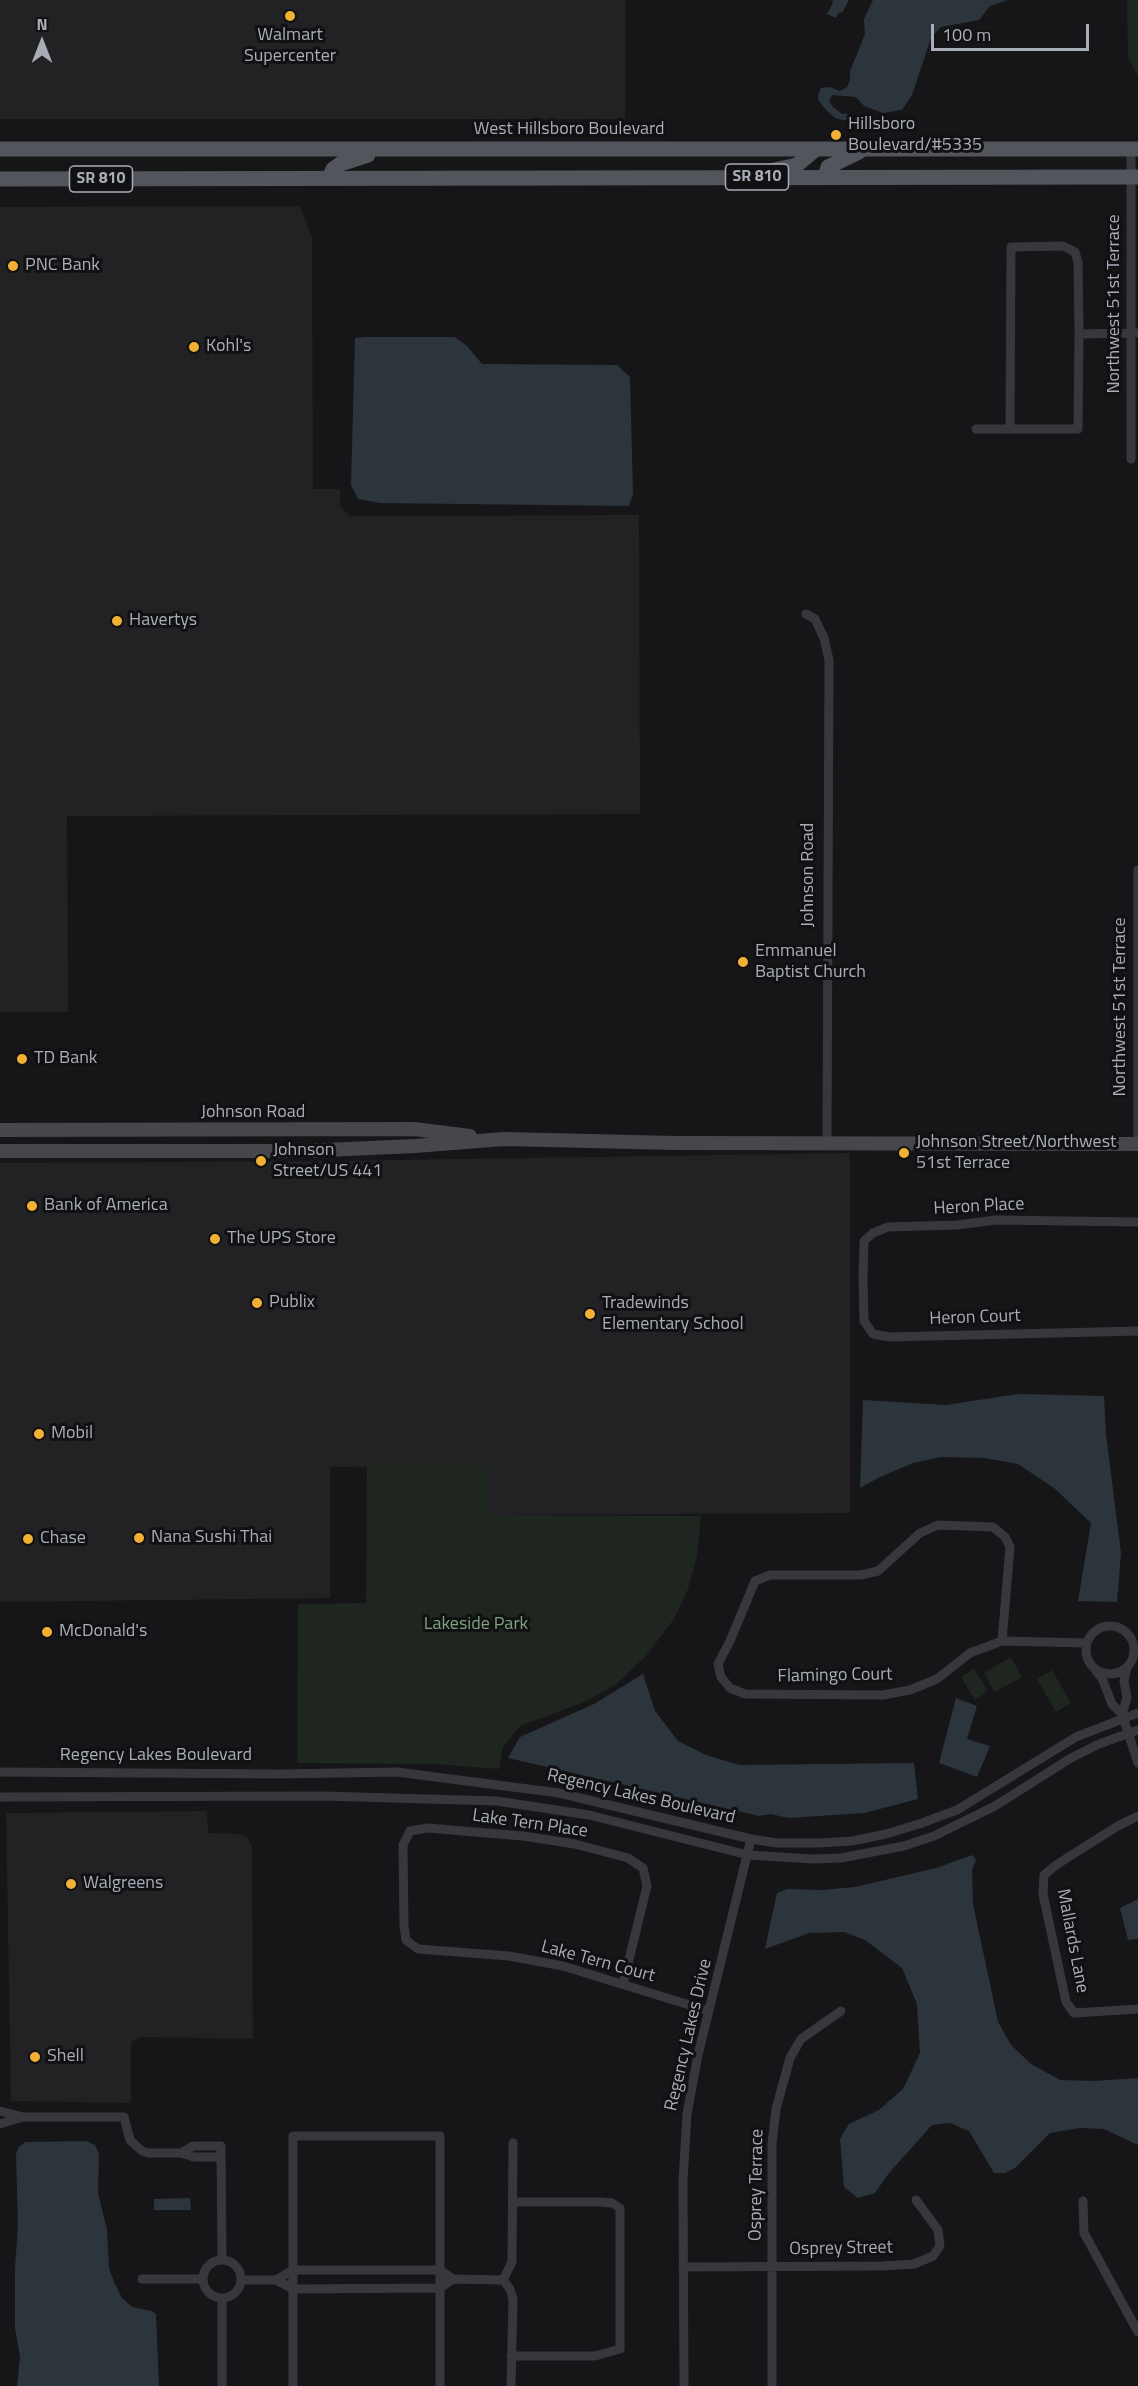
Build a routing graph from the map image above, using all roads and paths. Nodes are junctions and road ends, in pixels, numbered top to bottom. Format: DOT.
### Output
graph roads {
  1 [pos="868,148"];
  2 [pos="341,149"];
  3 [pos="816,149"];
  4 [pos="1135,149"];
  5 [pos="0,150"];
  6 [pos="385,150"];
  7 [pos="718,177"];
  8 [pos="825,177"];
  9 [pos="1135,177"];
  10 [pos="294,178"];
  11 [pos="329,178"];
  12 [pos="0,179"];
  13 [pos="1079,334"];
  14 [pos="1136,335"];
  15 [pos="976,429"];
  16 [pos="1010,429"];
  17 [pos="1131,459"];
  18 [pos="807,614"];
  19 [pos="1138,870"];
  20 [pos="414,1129"];
  21 [pos="0,1131"];
  22 [pos="504,1140"];
  23 [pos="827,1143"];
  24 [pos="1138,1143"];
  25 [pos="332,1149"];
  26 [pos="0,1151"];
  27 [pos="1138,1222"];
  28 [pos="862,1278"];
  29 [pos="1138,1331"];
  30 [pos="1002,1641"];
  31 [pos="1135,1641"];
  32 [pos="1087,1643"];
  33 [pos="1091,1665"];
  34 [pos="1127,1666"];
  35 [pos="1138,1713"];
  36 [pos="1123,1715"];
  37 [pos="1133,1731"];
  38 [pos="1138,1763"];
  39 [pos="0,1772"];
  40 [pos="0,1797"];
  41 [pos="1138,1816"];
  42 [pos="751,1839"];
  43 [pos="748,1856"];
  44 [pos="406,1940"];
  45 [pos="623,1984"];
  46 [pos="1138,2009"];
  47 [pos="709,2011"];
  48 [pos="841,2011"];
  49 [pos="0,2111"];
  50 [pos="23,2116"];
  51 [pos="0,2124"];
  52 [pos="513,2143"];
  53 [pos="181,2153"];
  54 [pos="221,2157"];
  55 [pos="916,2200"];
  56 [pos="1083,2200"];
  57 [pos="513,2202"];
  58 [pos="222,2260"];
  59 [pos="683,2267"];
  60 [pos="772,2267"];
  61 [pos="293,2270"];
  62 [pos="440,2270"];
  63 [pos="142,2279"];
  64 [pos="203,2279"];
  65 [pos="453,2279"];
  66 [pos="241,2280"];
  67 [pos="276,2280"];
  68 [pos="503,2280"];
  69 [pos="440,2288"];
  70 [pos="293,2289"];
  71 [pos="222,2298"];
  72 [pos="1138,2332"];
  73 [pos="511,2356"];
  74 [pos="222,2386"];
  75 [pos="293,2386"];
  76 [pos="440,2386"];
  77 [pos="511,2386"];
  78 [pos="684,2386"];
  79 [pos="772,2386"];
  1 -- 3 [label="main road, West Hillsboro Boulevard / SR 810"];
  1 -- 4 [label="main road, West Hillsboro Boulevard / SR 810"];
  1 -- 8 [label="main road"];
  2 -- 5 [label="main road, West Hillsboro Boulevard / SR 810"];
  2 -- 6 [label="main road, West Hillsboro Boulevard / SR 810"];
  2 -- 10 [label="main road"];
  3 -- 6 [label="main road, West Hillsboro Boulevard / SR 810"];
  3 -- 7 [label="main road"];
  4 -- 9 [label="street, Northwest 51st Terrace"];
  6 -- 11 [label="main road"];
  7 -- 8 [label="main road, SR 810"];
  7 -- 11 [label="main road, SR 810"];
  8 -- 9 [label="main road, SR 810"];
  9 -- 14 [label="street, Northwest 51st Terrace"];
  10 -- 11 [label="main road, SR 810"];
  10 -- 12 [label="main road, SR 810"];
  13 -- 14 [label="street"];
  13 -- 16 [label="street"];
  13 -- 16 [label="street"];
  14 -- 17 [label="street, Northwest 51st Terrace"];
  15 -- 16 [label="street"];
  18 -- 23 [label="street, Johnson Road"];
  19 -- 24 [label="street, Northwest 51st Terrace"];
  20 -- 21 [label="street, Johnson Road"];
  20 -- 22 [label="street, Johnson Road"];
  20 -- 25 [label="street"];
  22 -- 23 [label="street, Johnson Road"];
  22 -- 25 [label="street, Johnson Road"];
  23 -- 24 [label="street, Johnson Road"];
  25 -- 26 [label="street, Johnson Road"];
  27 -- 28 [label="street, Heron Place"];
  28 -- 29 [label="street, Heron Court"];
  30 -- 30 [label="street, Flamingo Court"];
  30 -- 32 [label="street, Flamingo Court"];
  31 -- 32 [label="street"];
  31 -- 34 [label="street"];
  32 -- 33 [label="street"];
  33 -- 34 [label="street"];
  33 -- 36 [label="street"];
  34 -- 36 [label="street"];
  35 -- 36 [label="street, Regency Lakes Boulevard"];
  36 -- 37 [label="street"];
  36 -- 42 [label="street, Regency Lakes Boulevard"];
  37 -- 38 [label="street"];
  37 -- 43 [label="street, Regency Lakes Boulevard"];
  39 -- 42 [label="street, Regency Lakes Boulevard"];
  40 -- 43 [label="street, Regency Lakes Boulevard"];
  41 -- 46 [label="street, Mallards Lane"];
  42 -- 43 [label="street, Regency Lakes Drive"];
  43 -- 47 [label="street, Regency Lakes Drive"];
  44 -- 45 [label="street, Lake Tern Court"];
  44 -- 45 [label="street, Lake Tern Place"];
  45 -- 47 [label="street, Lake Tern Court"];
  47 -- 59 [label="street, Regency Lakes Drive"];
  48 -- 60 [label="street, Osprey Terrace"];
  49 -- 50 [label="street"];
  50 -- 51 [label="street"];
  50 -- 53 [label="street"];
  52 -- 57 [label="street"];
  53 -- 54 [label="street"];
  53 -- 54 [label="street"];
  54 -- 58 [label="street"];
  55 -- 60 [label="street, Osprey Street"];
  56 -- 72 [label="street"];
  57 -- 68 [label="street"];
  57 -- 73 [label="street"];
  58 -- 64 [label="street"];
  58 -- 66 [label="street"];
  59 -- 60 [label="street, Osprey Street"];
  59 -- 78 [label="street, Regency Lakes Drive"];
  60 -- 79 [label="street, Osprey Terrace"];
  61 -- 62 [label="street"];
  61 -- 62 [label="street"];
  61 -- 67 [label="street"];
  61 -- 70 [label="street"];
  62 -- 65 [label="street"];
  62 -- 69 [label="street"];
  63 -- 64 [label="street"];
  64 -- 71 [label="street"];
  65 -- 68 [label="street"];
  65 -- 69 [label="street"];
  66 -- 67 [label="street"];
  66 -- 71 [label="street"];
  67 -- 70 [label="street"];
  68 -- 73 [label="street"];
  69 -- 70 [label="street"];
  69 -- 76 [label="street"];
  70 -- 75 [label="street"];
  71 -- 74 [label="street"];
  73 -- 77 [label="street"];
}
